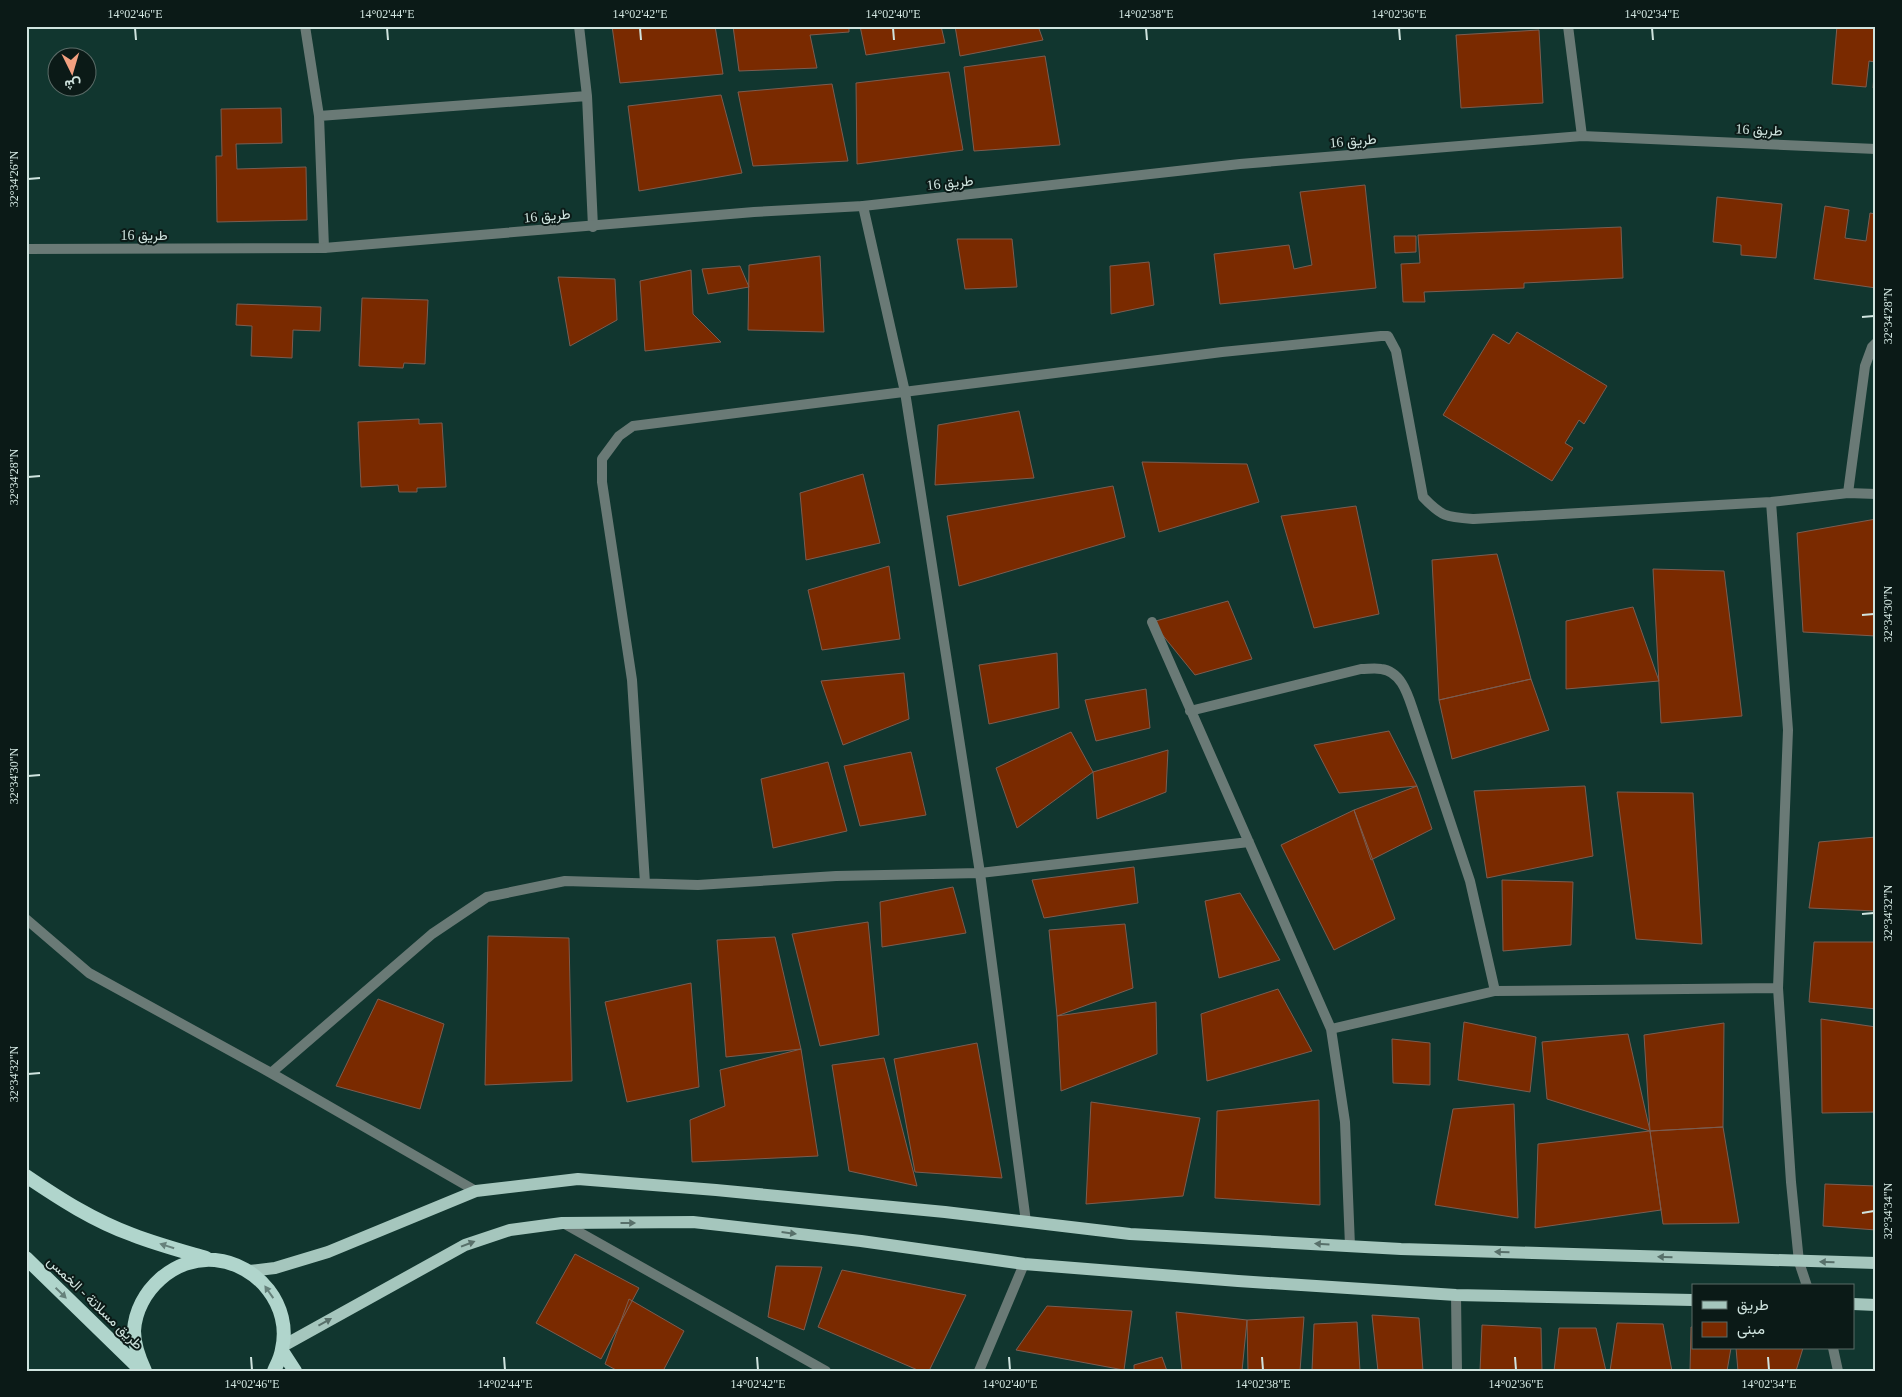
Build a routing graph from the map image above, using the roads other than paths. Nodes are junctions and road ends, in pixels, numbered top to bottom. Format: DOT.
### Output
graph roads {
  1 [pos="305,26"];
  2 [pos="580,26"];
  3 [pos="1568,26"];
  4 [pos="587,96"];
  5 [pos="319,116"];
  6 [pos="1582,136"];
  7 [pos="1876,149"];
  8 [pos="863,206"];
  9 [pos="593,226"];
  10 [pos="324,248"];
  11 [pos="26,249"];
  12 [pos="1876,343"];
  13 [pos="905,392"];
  14 [pos="1848,493"];
  15 [pos="1876,494"];
  16 [pos="1771,502"];
  17 [pos="1152,622"];
  18 [pos="1190,711"];
  19 [pos="1249,842"];
  20 [pos="980,873"];
  21 [pos="645,882"];
  22 [pos="26,919"];
  23 [pos="1778,988"];
  24 [pos="1495,992"];
  25 [pos="1331,1029"];
  26 [pos="271,1073"];
  27 [pos="26,1176"];
  28 [pos="476,1191"];
  29 [pos="1026,1222"];
  30 [pos="562,1223"];
  31 [pos="1350,1246"];
  32 [pos="26,1258"];
  33 [pos="214,1260"];
  34 [pos="1799,1262"];
  35 [pos="1876,1263"];
  36 [pos="1024,1264"];
  37 [pos="249,1271"];
  38 [pos="1806,1284"];
  39 [pos="1456,1295"];
  40 [pos="1692,1300"];
  41 [pos="1854,1304"];
  42 [pos="1876,1305"];
  43 [pos="282,1349"];
  44 [pos="1833,1350"];
  45 [pos="143,1371"];
  46 [pos="274,1371"];
  47 [pos="296,1371"];
  48 [pos="826,1371"];
  49 [pos="979,1371"];
  50 [pos="1457,1371"];
  51 [pos="1838,1371"];
  1 -- 5 [label="street"];
  2 -- 4 [label="street"];
  3 -- 6 [label="street"];
  4 -- 5 [label="street"];
  4 -- 9 [label="street"];
  5 -- 10 [label="street"];
  6 -- 7 [label="street, طريق 16"];
  6 -- 8 [label="street, طريق 16"];
  8 -- 9 [label="street, طريق 16"];
  8 -- 13 [label="street"];
  9 -- 10 [label="street, طريق 16"];
  10 -- 11 [label="street, طريق 16"];
  12 -- 14 [label="street"];
  13 -- 16 [label="street"];
  13 -- 20 [label="street"];
  13 -- 21 [label="street"];
  14 -- 15 [label="street"];
  14 -- 16 [label="street"];
  16 -- 23 [label="street"];
  17 -- 18 [label="street"];
  18 -- 19 [label="street"];
  18 -- 24 [label="street"];
  19 -- 20 [label="street"];
  19 -- 25 [label="street"];
  20 -- 21 [label="street"];
  20 -- 29 [label="street"];
  21 -- 26 [label="street"];
  22 -- 26 [label="street"];
  23 -- 24 [label="street"];
  23 -- 34 [label="street"];
  24 -- 25 [label="street"];
  25 -- 31 [label="street"];
  26 -- 28 [label="street"];
  33 -- 27 [label="highway, one-way"];
  28 -- 29 [label="main road"];
  28 -- 37 [label="main road"];
  31 -- 29 [label="main road, one-way"];
  30 -- 36 [label="main road, one-way"];
  43 -- 30 [label="main road, one-way"];
  30 -- 48 [label="street"];
  34 -- 31 [label="main road, one-way"];
  32 -- 45 [label="highway, طريق مسلاتة - الخمس, one-way"];
  33 -- 37 [label="highway"];
  33 -- 45 [label="highway"];
  35 -- 34 [label="main road, one-way"];
  34 -- 38 [label="street"];
  36 -- 39 [label="main road"];
  36 -- 49 [label="street"];
  43 -- 37 [label="highway, one-way"];
  39 -- 40 [label="main road"];
  39 -- 50 [label="street"];
  41 -- 42 [label="main road"];
  43 -- 46 [label="highway"];
  43 -- 47 [label="highway"];
  44 -- 51 [label="street"];
}
